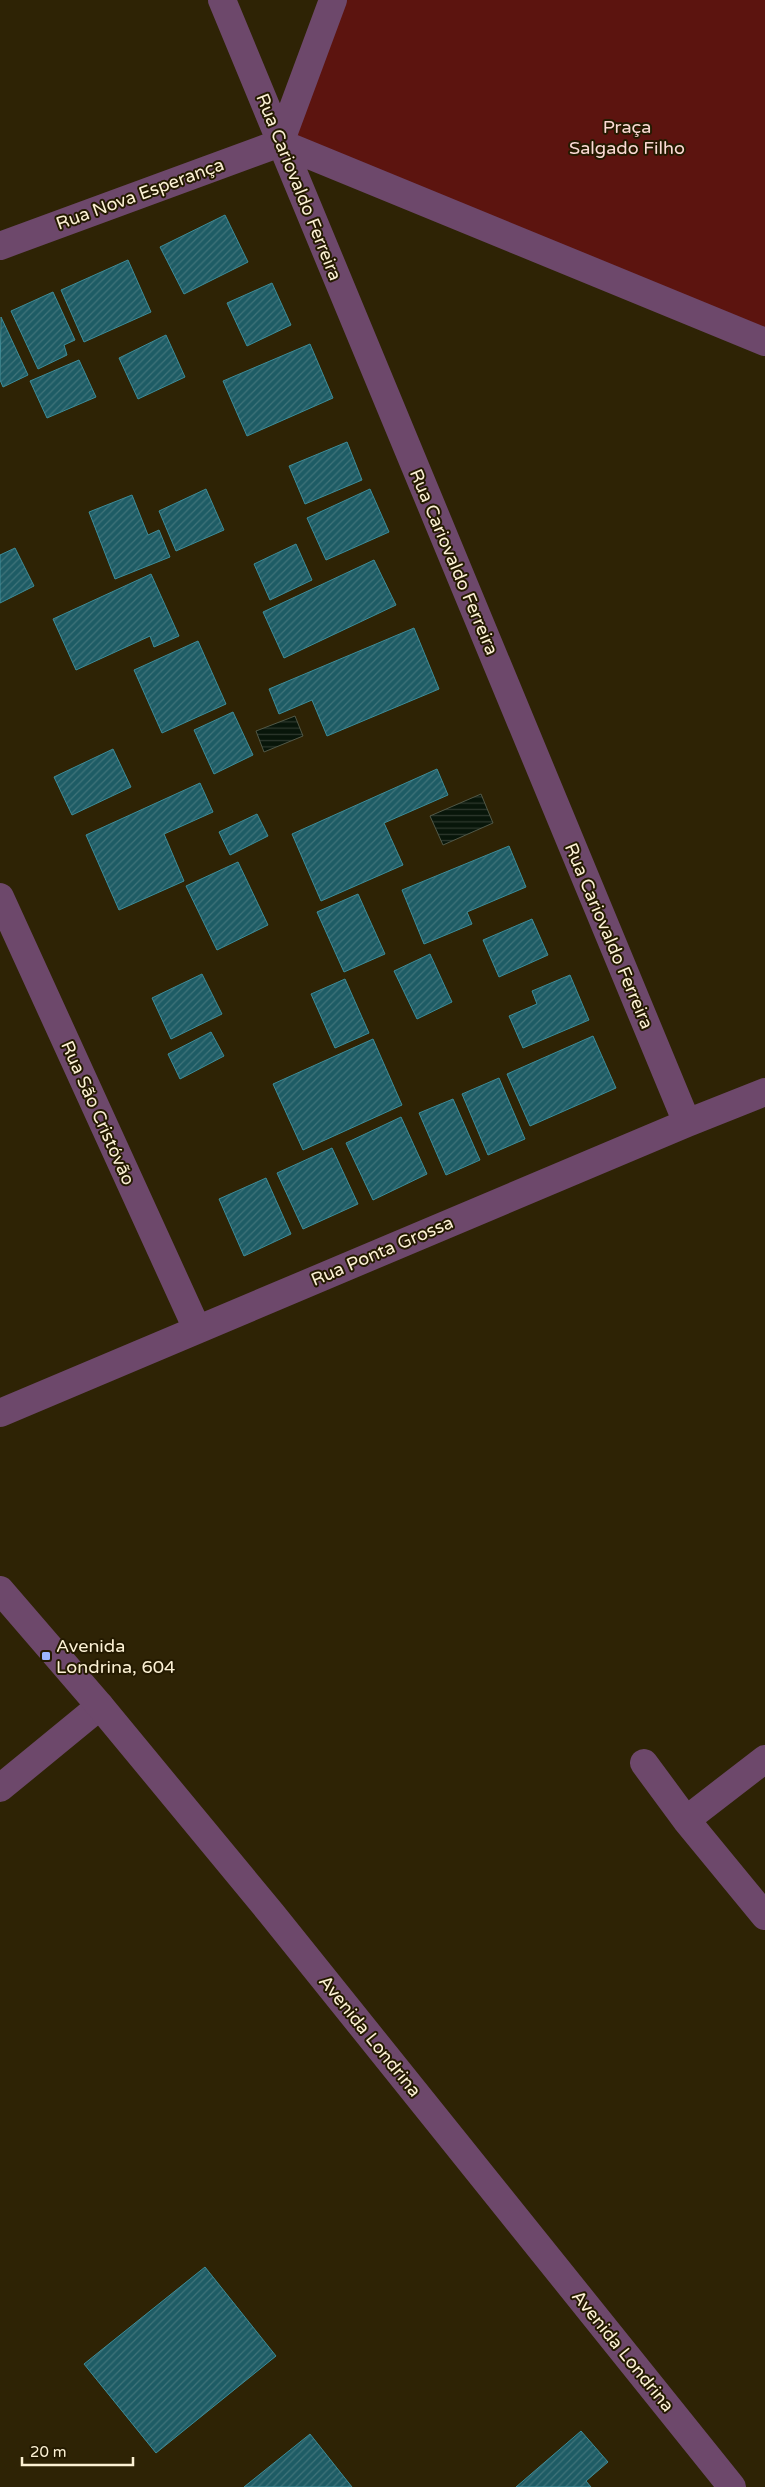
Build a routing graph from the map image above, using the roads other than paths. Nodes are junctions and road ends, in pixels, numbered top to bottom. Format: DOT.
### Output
graph roads {
  1 [pos="222,0"];
  2 [pos="334,0"];
  3 [pos="280,143"];
  4 [pos="0,246"];
  5 [pos="765,342"];
  6 [pos="0,897"];
  7 [pos="765,1092"];
  8 [pos="687,1123"];
  9 [pos="197,1329"];
  10 [pos="0,1414"];
  11 [pos="0,1590"];
  12 [pos="100,1706"];
  13 [pos="765,1759"];
  14 [pos="644,1763"];
  15 [pos="0,1788"];
  16 [pos="686,1820"];
  17 [pos="765,1916"];
  18 [pos="732,2487"];
  1 -- 3 [label="street, Rua Cariovaldo Ferreira"];
  2 -- 3 [label="street"];
  3 -- 4 [label="street, Rua Nova Esperança"];
  3 -- 5 [label="street"];
  3 -- 8 [label="street, Rua Cariovaldo Ferreira"];
  6 -- 9 [label="street, Rua São Cristóvão"];
  7 -- 8 [label="street, Rua Ponta Grossa"];
  8 -- 9 [label="street, Rua Ponta Grossa"];
  9 -- 10 [label="street, Rua Ponta Grossa"];
  11 -- 12 [label="street, Avenida Londrina"];
  12 -- 15 [label="street"];
  12 -- 18 [label="street, Avenida Londrina"];
  13 -- 16 [label="street"];
  14 -- 16 [label="street"];
  16 -- 17 [label="street"];
}
